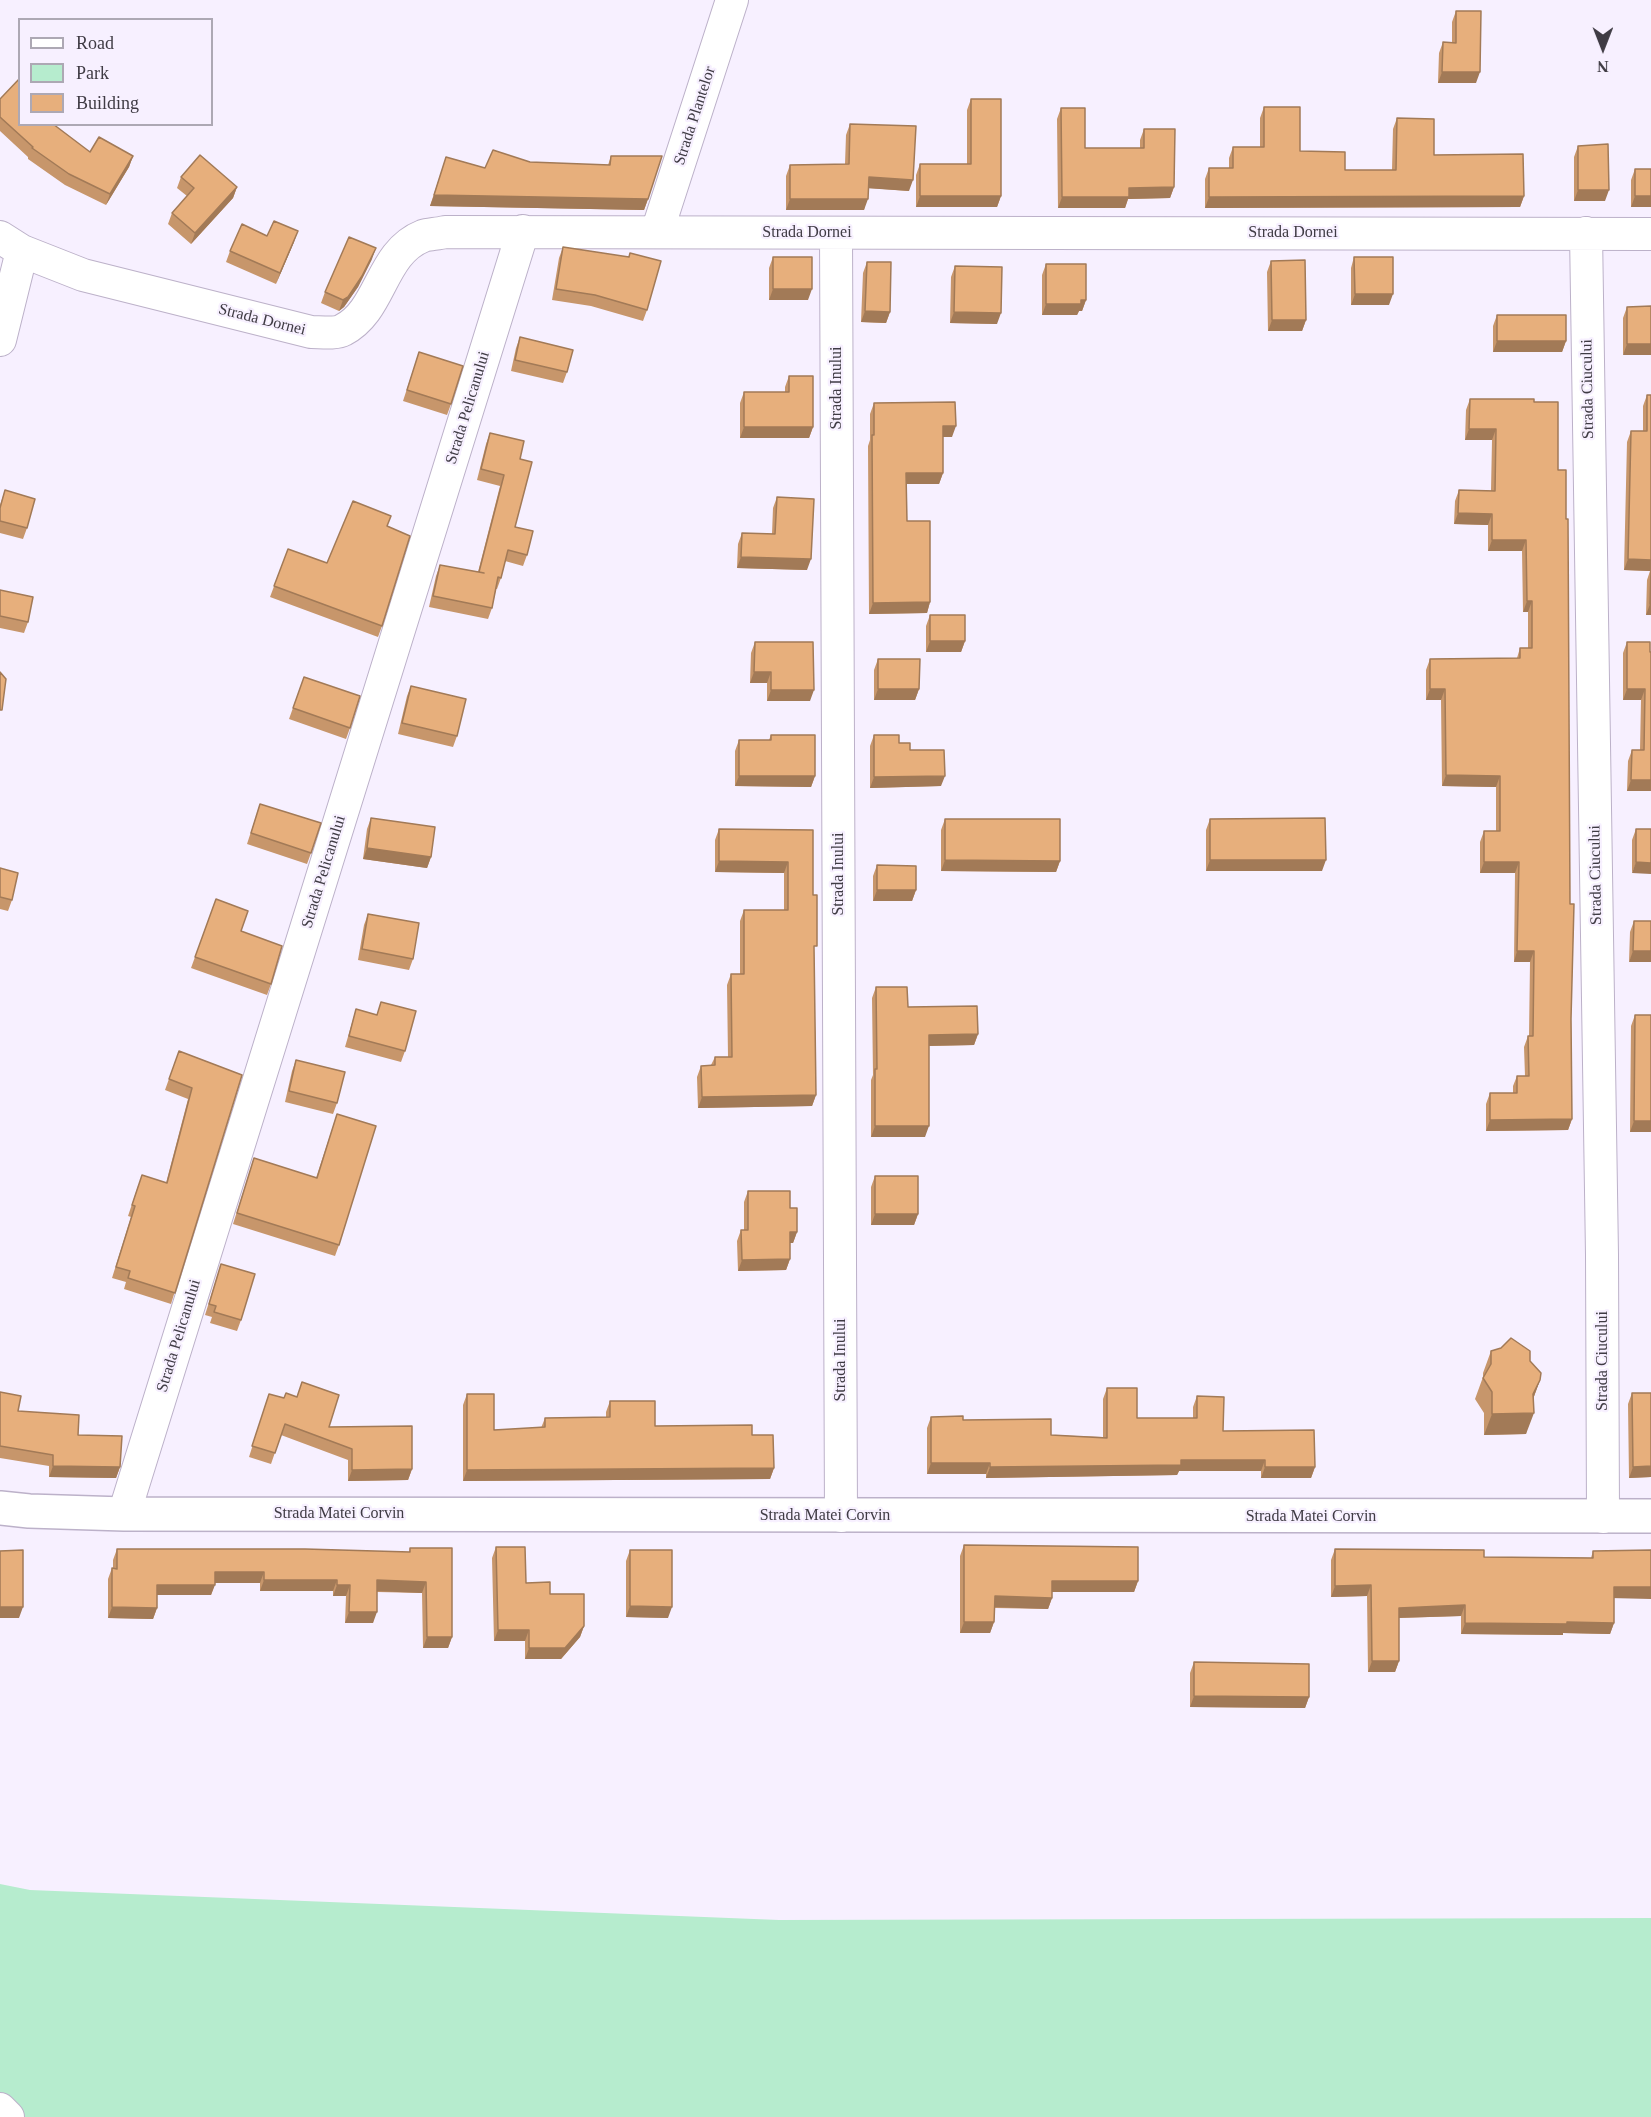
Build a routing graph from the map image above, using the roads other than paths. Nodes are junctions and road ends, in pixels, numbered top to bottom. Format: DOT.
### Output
graph roads {
  1 [pos="732,0"];
  2 [pos="524,231"];
  3 [pos="657,232"];
  4 [pos="836,233"];
  5 [pos="1586,233"];
  6 [pos="1651,234"];
  7 [pos="11,244"];
  8 [pos="0,340"];
  9 [pos="0,1508"];
  10 [pos="124,1514"];
  11 [pos="841,1516"];
  12 [pos="1651,1516"];
  13 [pos="1603,1517"];
  14 [pos="0,2109"];
  15 [pos="8,2117"];
  1 -- 3 [label="street, Strada Plantelor"];
  2 -- 3 [label="street, Strada Dornei"];
  2 -- 7 [label="street, Strada Dornei"];
  2 -- 10 [label="street, Strada Pelicanului"];
  3 -- 4 [label="street, Strada Dornei"];
  4 -- 5 [label="street, Strada Dornei"];
  4 -- 11 [label="street, Strada Inului"];
  5 -- 6 [label="street, Strada Dornei"];
  5 -- 13 [label="street, Strada Ciucului"];
  7 -- 8 [label="street"];
  9 -- 10 [label="main road, Strada Matei Corvin"];
  10 -- 11 [label="main road, Strada Matei Corvin"];
  11 -- 13 [label="main road, Strada Matei Corvin"];
  12 -- 13 [label="main road, Strada Matei Corvin"];
  14 -- 15 [label="street"];
}
